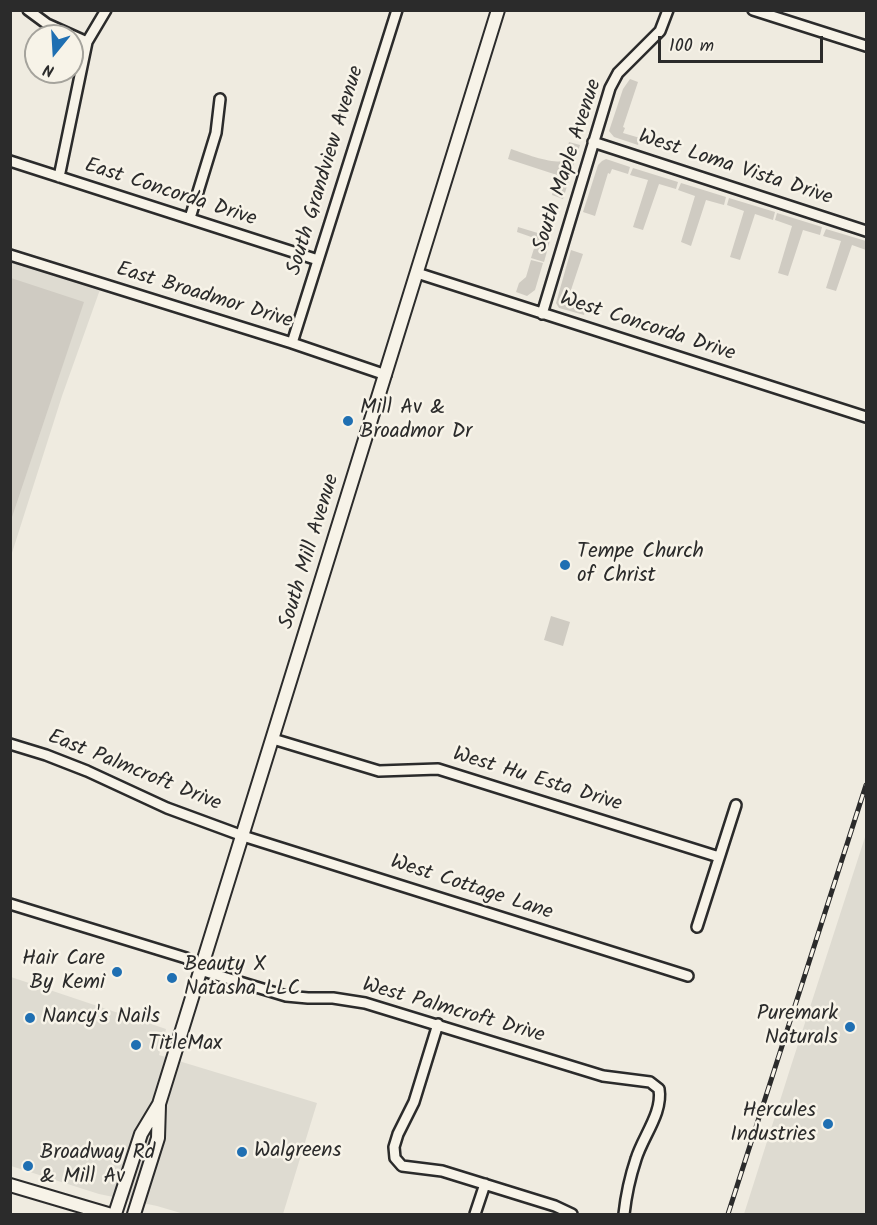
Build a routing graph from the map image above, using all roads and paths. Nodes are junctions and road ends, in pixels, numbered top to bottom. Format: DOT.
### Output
graph roads {
  1 [pos="28,10"];
  2 [pos="106,10"];
  3 [pos="397,10"];
  4 [pos="498,10"];
  5 [pos="668,10"];
  6 [pos="753,10"];
  7 [pos="87,42"];
  8 [pos="867,46"];
  9 [pos="220,99"];
  10 [pos="593,142"];
  11 [pos="10,161"];
  12 [pos="58,177"];
  13 [pos="190,218"];
  14 [pos="867,231"];
  15 [pos="10,255"];
  16 [pos="318,260"];
  17 [pos="417,273"];
  18 [pos="542,314"];
  19 [pos="292,343"];
  20 [pos="386,375"];
  21 [pos="867,417"];
  22 [pos="273,739"];
  23 [pos="10,744"];
  24 [pos="736,805"];
  25 [pos="243,836"];
  26 [pos="719,857"];
  27 [pos="10,904"];
  28 [pos="697,927"];
  29 [pos="200,970"];
  30 [pos="688,976"];
  31 [pos="438,1024"];
  32 [pos="159,1104"];
  33 [pos="485,1184"];
  34 [pos="10,1185"];
  35 [pos="108,1215"];
  36 [pos="115,1215"];
  37 [pos="134,1215"];
  38 [pos="475,1215"];
  39 [pos="572,1215"];
  40 [pos="624,1215"];
  1 -- 7 [label="street"];
  2 -- 7 [label="street"];
  3 -- 16 [label="street, South Grandview Avenue"];
  4 -- 17 [label="main road, South Mill Avenue"];
  5 -- 10 [label="street, South Maple Avenue"];
  6 -- 8 [label="street"];
  7 -- 12 [label="street"];
  9 -- 13 [label="street"];
  10 -- 14 [label="street, West Loma Vista Drive"];
  10 -- 18 [label="street, South Maple Avenue"];
  11 -- 12 [label="street, East Concorda Drive"];
  12 -- 13 [label="street, East Concorda Drive"];
  13 -- 16 [label="street, East Concorda Drive"];
  15 -- 19 [label="street, East Broadmor Drive"];
  16 -- 19 [label="street, South Grandview Avenue"];
  17 -- 18 [label="street, West Concorda Drive"];
  17 -- 20 [label="main road, South Mill Avenue"];
  18 -- 21 [label="street, West Concorda Drive"];
  19 -- 20 [label="street, East Broadmor Drive"];
  20 -- 22 [label="main road, South Mill Avenue"];
  22 -- 25 [label="main road, South Mill Avenue"];
  22 -- 26 [label="street, West Hu Esta Drive"];
  23 -- 25 [label="street, East Palmcroft Drive"];
  24 -- 26 [label="street"];
  25 -- 29 [label="main road, South Mill Avenue"];
  25 -- 30 [label="street, West Cottage Lane"];
  26 -- 28 [label="street"];
  27 -- 29 [label="street, West Palmcroft Drive"];
  29 -- 31 [label="street, West Palmcroft Drive"];
  29 -- 32 [label="main road, South Mill Avenue"];
  31 -- 33 [label="street"];
  31 -- 40 [label="street, West Palmcroft Drive"];
  32 -- 36 [label="main road, South Mill Avenue"];
  32 -- 37 [label="main road, South Mill Avenue"];
  33 -- 38 [label="street"];
  33 -- 39 [label="street"];
  34 -- 35 [label="main road"];
}
